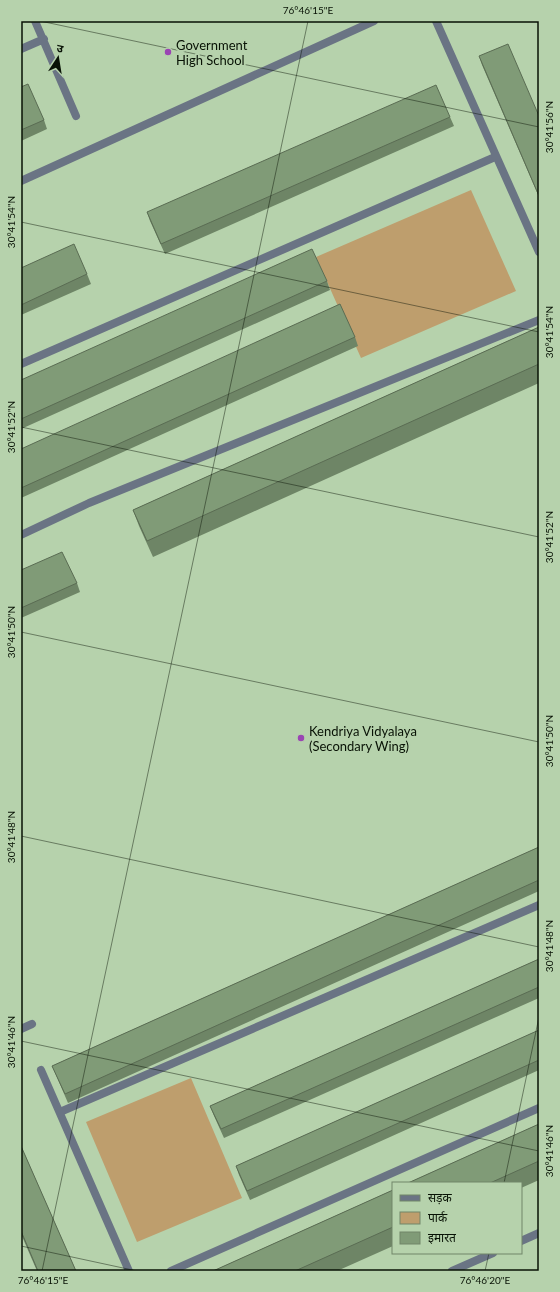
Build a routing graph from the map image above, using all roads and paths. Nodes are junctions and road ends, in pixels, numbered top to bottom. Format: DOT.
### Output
graph roads {
  1 [pos="35,21"];
  2 [pos="374,21"];
  3 [pos="436,21"];
  4 [pos="44,39"];
  5 [pos="21,49"];
  6 [pos="76,116"];
  7 [pos="496,157"];
  8 [pos="21,181"];
  9 [pos="539,252"];
  10 [pos="539,320"];
  11 [pos="21,364"];
  12 [pos="21,535"];
  13 [pos="539,905"];
  14 [pos="32,1024"];
  15 [pos="21,1029"];
  16 [pos="41,1070"];
  17 [pos="539,1108"];
  18 [pos="60,1112"];
  19 [pos="539,1233"];
  20 [pos="522,1241"];
  21 [pos="492,1254"];
  22 [pos="129,1271"];
  23 [pos="171,1271"];
  24 [pos="452,1271"];
  1 -- 4 [label="street"];
  2 -- 8 [label="street"];
  3 -- 7 [label="street"];
  4 -- 5 [label="street"];
  4 -- 6 [label="street"];
  7 -- 9 [label="street"];
  7 -- 11 [label="street"];
  10 -- 12 [label="street"];
  13 -- 18 [label="street"];
  14 -- 15 [label="street"];
  16 -- 18 [label="street"];
  17 -- 23 [label="street"];
  18 -- 22 [label="street"];
  19 -- 20 [label="street"];
  21 -- 24 [label="street"];
}
